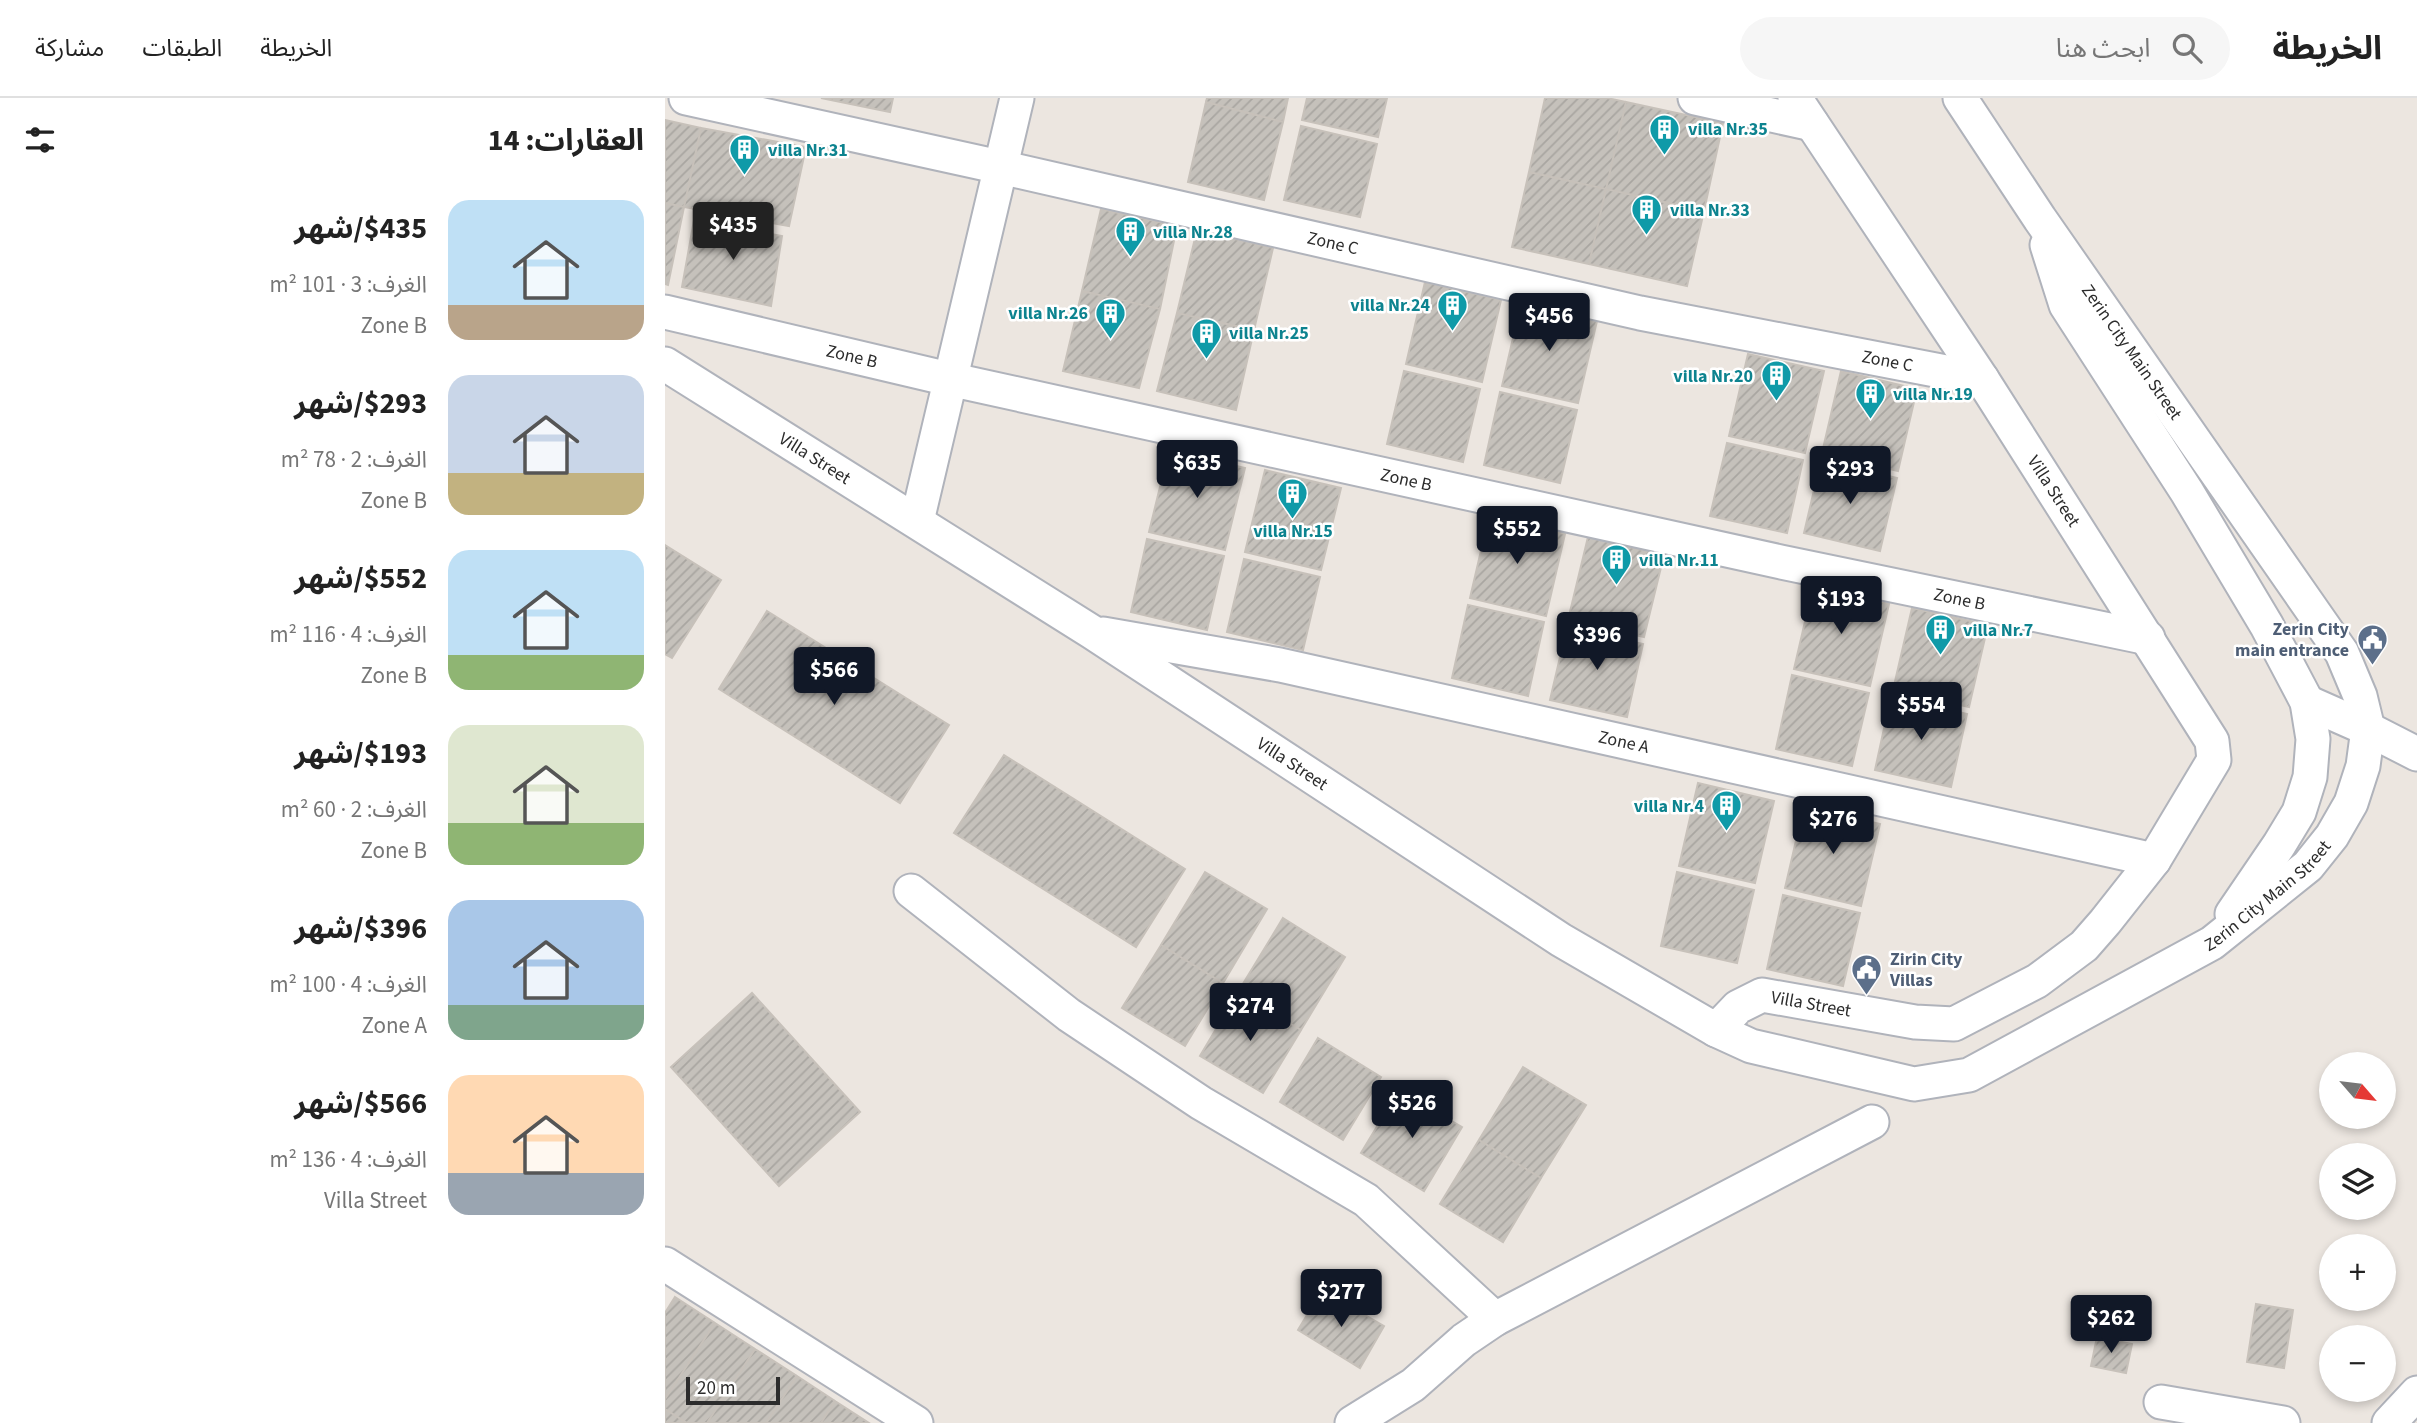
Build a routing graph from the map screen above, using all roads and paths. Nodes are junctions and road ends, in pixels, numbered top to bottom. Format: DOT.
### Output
graph roads {
  1 [pos="687,98"];
  2 [pos="1017,98"];
  3 [pos="1695,98"];
  4 [pos="1960,98"];
  5 [pos="1803,111"];
  6 [pos="1000,167"];
  7 [pos="2039,219"];
  8 [pos="665,312"];
  9 [pos="665,363"];
  10 [pos="949,379"];
  11 [pos="1982,379"];
  12 [pos="917,521"];
  13 [pos="1092,632"];
  14 [pos="2148,638"];
  15 [pos="2308,702"];
  16 [pos="2368,729"];
  17 [pos="2417,754"];
  18 [pos="2154,860"];
  19 [pos="911,891"];
  20 [pos="2212,943"];
  21 [pos="1716,1030"];
  22 [pos="1872,1122"];
  23 [pos="665,1264"];
  24 [pos="1495,1319"];
  25 [pos="2417,1394"];
  26 [pos="2161,1402"];
  27 [pos="916,1423"];
  28 [pos="1352,1423"];
  29 [pos="2283,1423"];
  30 [pos="2389,1423"];
  1 -- 6 [label="street, Zone C"];
  2 -- 6 [label="street"];
  3 -- 5 [label="street"];
  4 -- 7 [label="street, Zerin City Main Street"];
  5 -- 11 [label="street, Villa Street"];
  6 -- 10 [label="street"];
  6 -- 11 [label="street, Zone C"];
  7 -- 15 [label="street, Zerin City Main Street"];
  7 -- 16 [label="street, Zerin City Main Street"];
  8 -- 10 [label="street, Zone B"];
  9 -- 12 [label="street, Villa Street"];
  10 -- 12 [label="street"];
  10 -- 14 [label="street, Zone B"];
  11 -- 14 [label="street, Villa Street"];
  12 -- 13 [label="street, Villa Street"];
  13 -- 18 [label="street, Zone A"];
  13 -- 21 [label="street, Villa Street"];
  14 -- 18 [label="street, Villa Street"];
  15 -- 16 [label="street"];
  15 -- 20 [label="street, Zerin City Main Street"];
  16 -- 17 [label="street"];
  16 -- 20 [label="street, Zerin City Main Street"];
  18 -- 21 [label="street, Villa Street"];
  19 -- 24 [label="street"];
  20 -- 21 [label="street"];
  22 -- 24 [label="street"];
  23 -- 27 [label="street"];
  24 -- 28 [label="street"];
  25 -- 30 [label="street"];
  26 -- 29 [label="street"];
}
